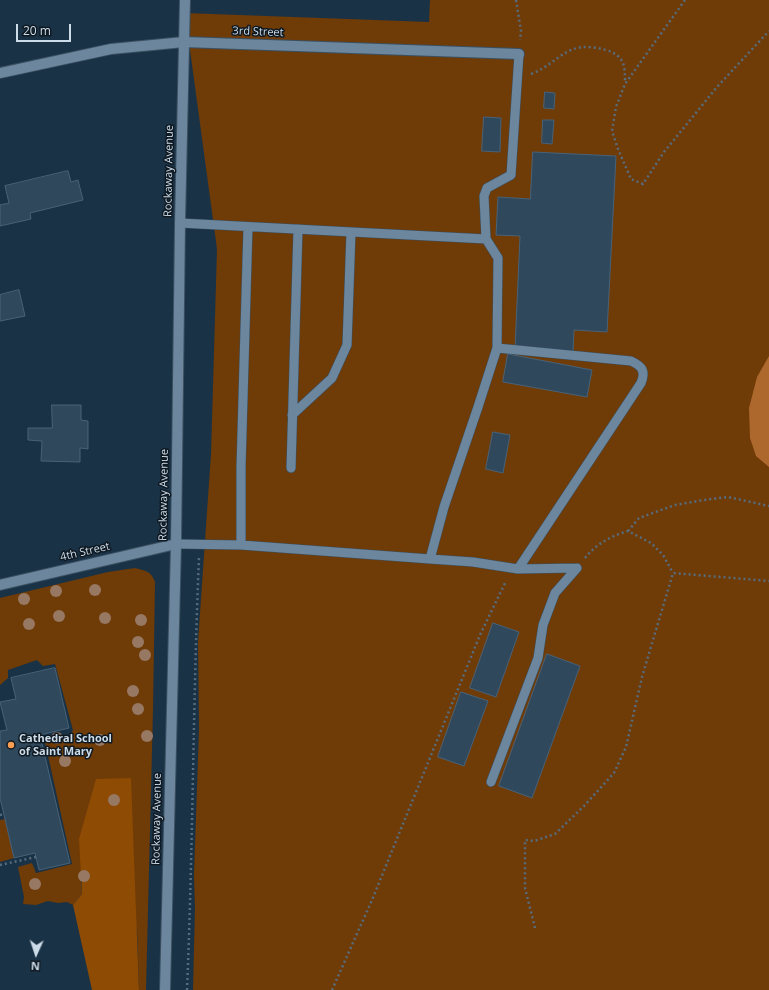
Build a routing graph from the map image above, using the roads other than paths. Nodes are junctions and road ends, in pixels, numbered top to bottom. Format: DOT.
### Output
graph roads {
  1 [pos="185,0"];
  2 [pos="184,42"];
  3 [pos="519,54"];
  4 [pos="0,73"];
  5 [pos="180,223"];
  6 [pos="248,226"];
  7 [pos="298,229"];
  8 [pos="352,232"];
  9 [pos="486,239"];
  10 [pos="497,348"];
  11 [pos="292,415"];
  12 [pos="291,468"];
  13 [pos="176,544"];
  14 [pos="241,545"];
  15 [pos="430,559"];
  16 [pos="516,568"];
  17 [pos="0,585"];
  18 [pos="491,782"];
  19 [pos="165,990"];
  1 -- 2 [label="main road, Rockaway Avenue"];
  2 -- 3 [label="main road, 3rd Street"];
  2 -- 4 [label="main road, 3rd Street"];
  2 -- 5 [label="main road, Rockaway Avenue"];
  3 -- 9 [label="lane"];
  5 -- 6 [label="lane"];
  5 -- 13 [label="main road, Rockaway Avenue"];
  6 -- 7 [label="lane"];
  6 -- 14 [label="lane"];
  7 -- 8 [label="lane"];
  7 -- 11 [label="lane"];
  8 -- 9 [label="lane"];
  8 -- 11 [label="lane"];
  9 -- 10 [label="lane"];
  10 -- 15 [label="lane"];
  10 -- 16 [label="lane"];
  11 -- 12 [label="lane"];
  13 -- 14 [label="lane"];
  13 -- 17 [label="main road, 4th Street"];
  13 -- 19 [label="main road, Rockaway Avenue"];
  14 -- 15 [label="lane"];
  15 -- 16 [label="lane"];
  16 -- 18 [label="lane"];
}
